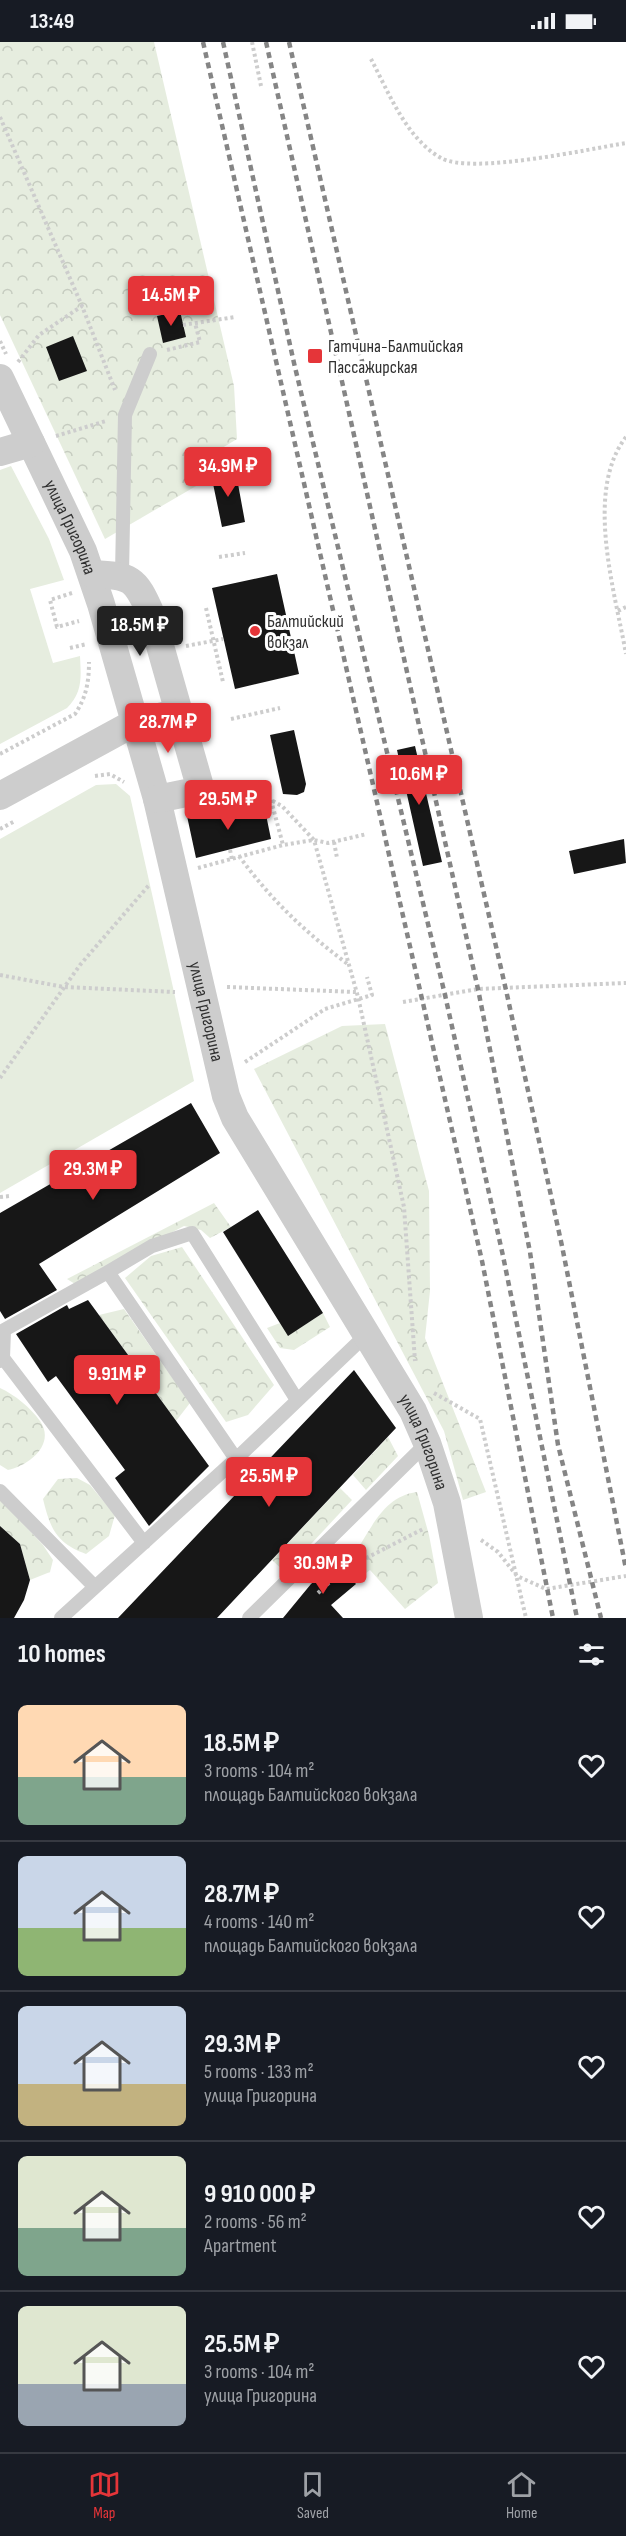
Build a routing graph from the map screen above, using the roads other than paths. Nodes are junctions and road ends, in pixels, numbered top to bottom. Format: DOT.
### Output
graph roads {
  1 [pos="150,354"];
  2 [pos="7,373"];
  3 [pos="39,441"];
  4 [pos="0,452"];
  5 [pos="122,575"];
  6 [pos="80,584"];
  7 [pos="179,712"];
  8 [pos="134,723"];
  9 [pos="0,796"];
  10 [pos="157,799"];
  11 [pos="108,1272"];
  12 [pos="368,1334"];
  13 [pos="2,1359"];
  14 [pos="297,1400"];
  15 [pos="428,1443"];
  16 [pos="236,1459"];
  17 [pos="0,1491"];
  18 [pos="144,1543"];
  19 [pos="94,1586"];
  20 [pos="61,1618"];
  21 [pos="249,1618"];
  22 [pos="469,1618"];
  1 -- 5 [label="lane"];
  2 -- 3 [label="street, улица Григорина"];
  3 -- 4 [label="street"];
  3 -- 6 [label="street, улица Григорина"];
  5 -- 6 [label="street"];
  5 -- 7 [label="street"];
  6 -- 8 [label="street, улица Григорина"];
  7 -- 8 [label="street"];
  7 -- 10 [label="street"];
  8 -- 9 [label="street"];
  8 -- 10 [label="street, улица Григорина"];
  10 -- 12 [label="street, улица Григорина"];
  11 -- 13 [label="lane"];
  11 -- 14 [label="lane"];
  11 -- 16 [label="lane"];
  12 -- 14 [label="lane"];
  12 -- 15 [label="street, улица Григорина"];
  13 -- 18 [label="lane"];
  14 -- 16 [label="lane"];
  15 -- 21 [label="lane"];
  15 -- 22 [label="street, улица Григорина"];
  16 -- 18 [label="lane"];
  17 -- 19 [label="lane"];
  18 -- 19 [label="lane"];
  19 -- 20 [label="lane"];
}
